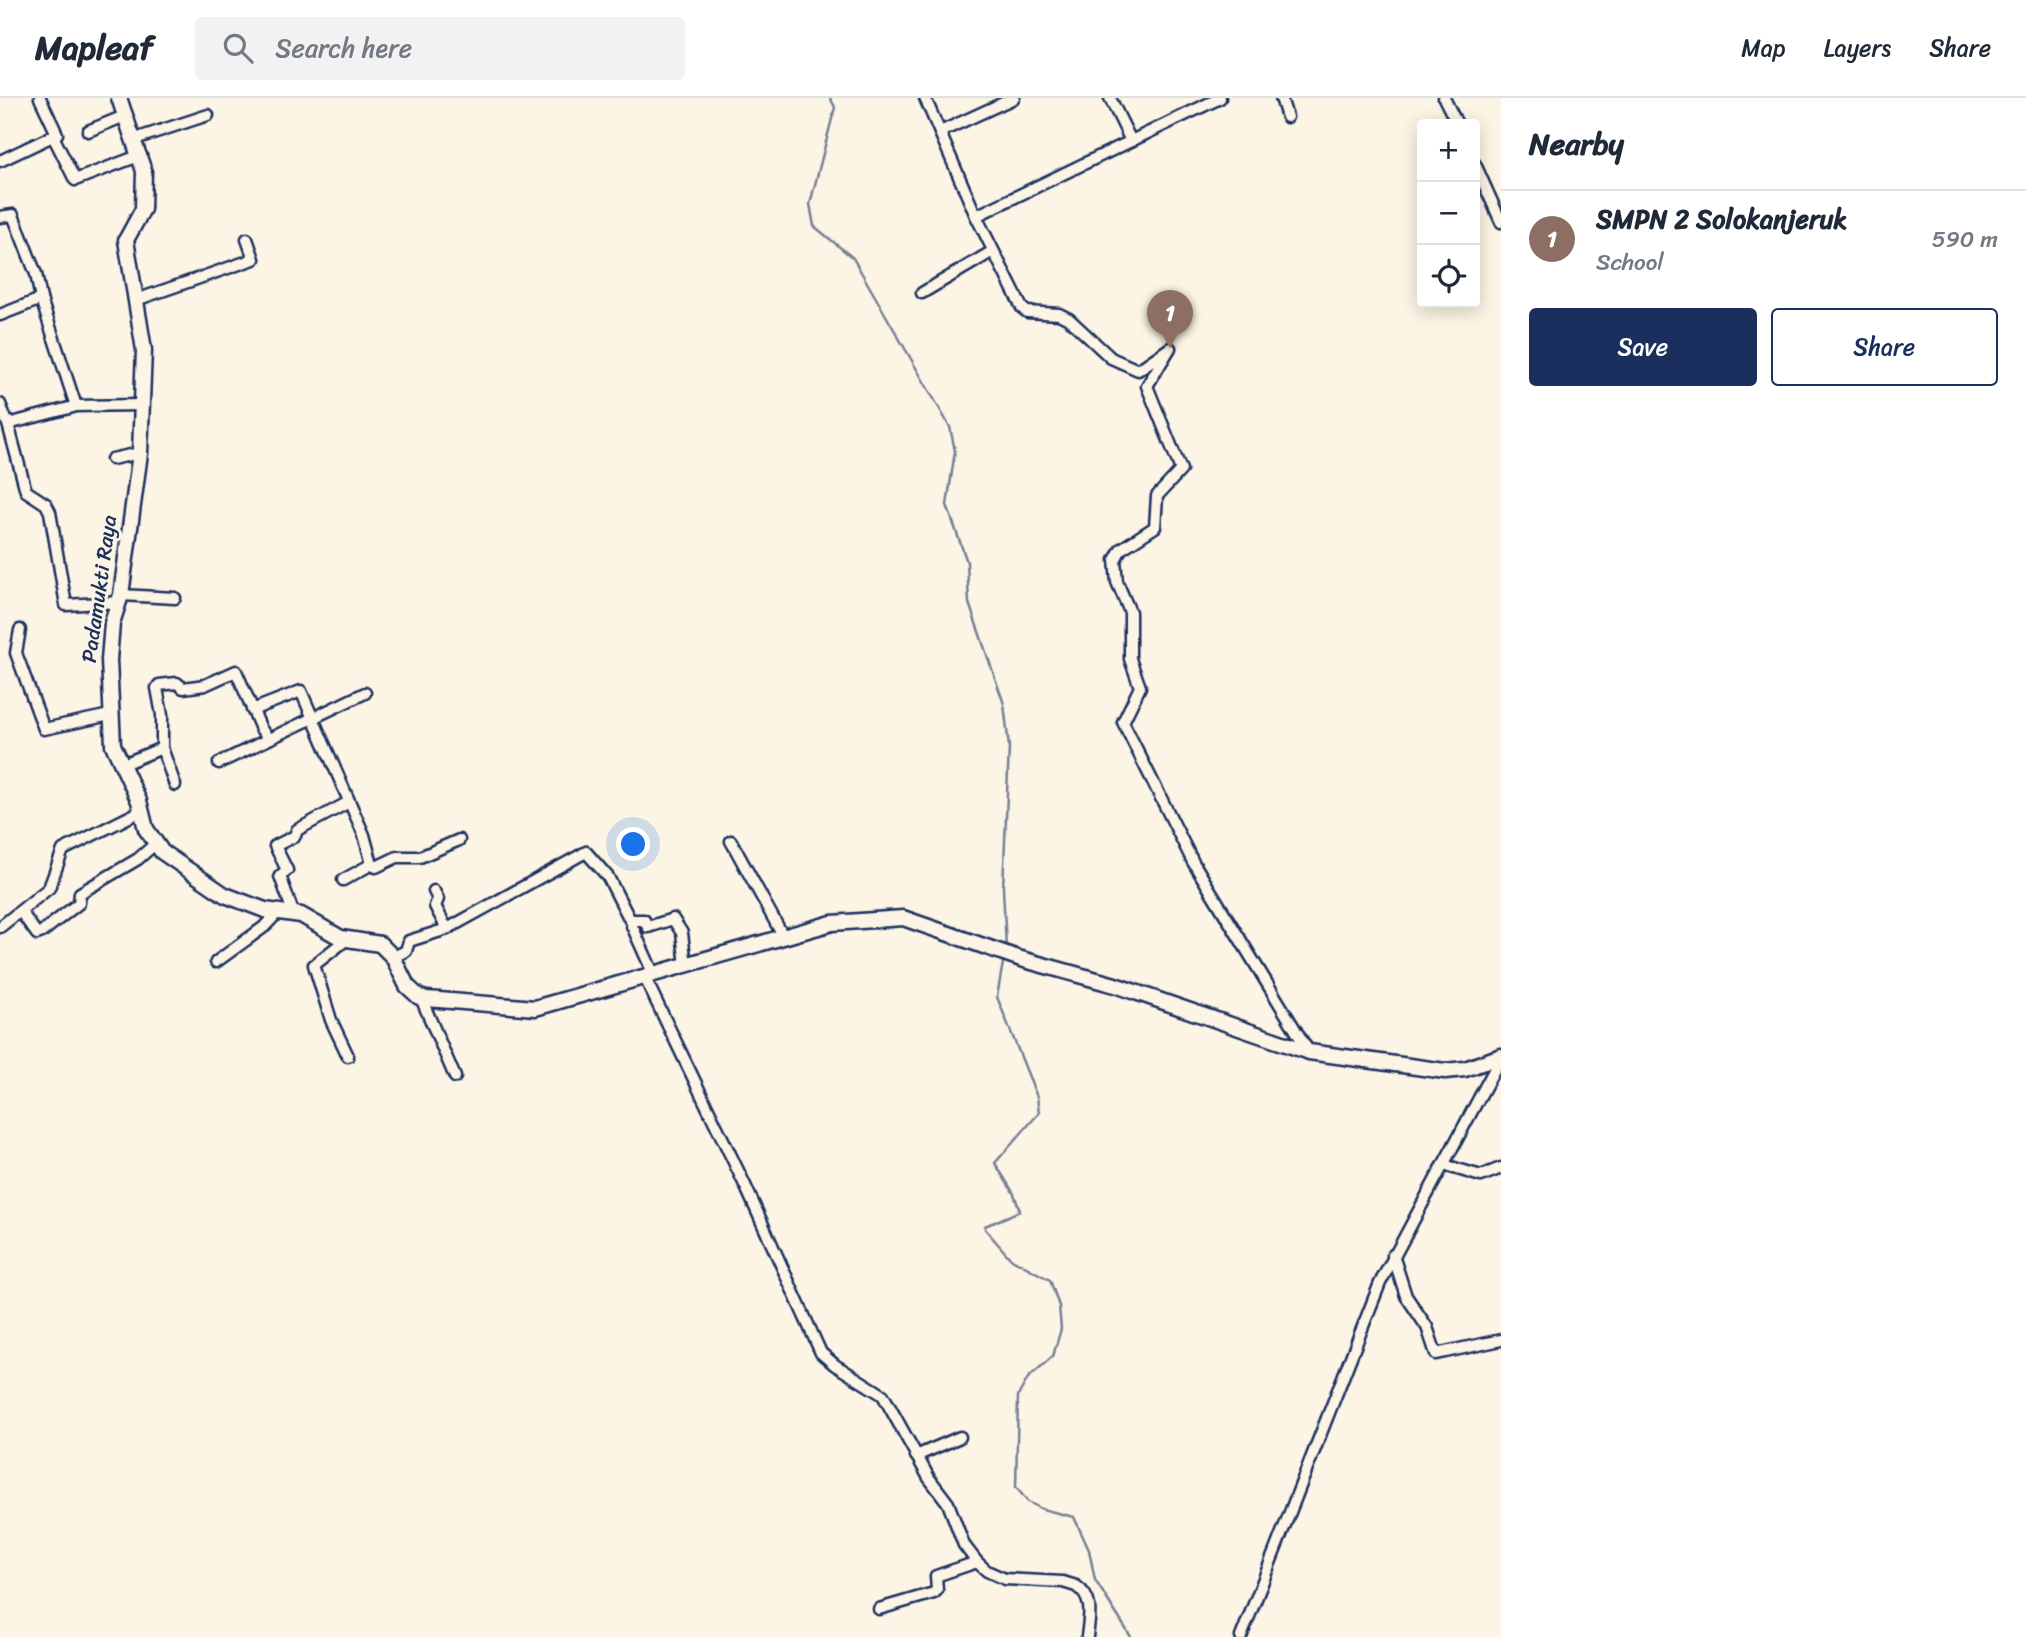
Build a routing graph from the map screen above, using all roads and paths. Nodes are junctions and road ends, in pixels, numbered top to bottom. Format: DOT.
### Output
graph roads {
  1 [pos="40,98"];
  2 [pos="119,98"];
  3 [pos="925,98"];
  4 [pos="1014,98"];
  5 [pos="1110,98"];
  6 [pos="1220,98"];
  7 [pos="1281,98"];
  8 [pos="1444,98"];
  9 [pos="127,115"];
  10 [pos="208,115"];
  11 [pos="1287,117"];
  12 [pos="1454,119"];
  13 [pos="88,131"];
  14 [pos="940,132"];
  15 [pos="53,136"];
  16 [pos="135,139"];
  17 [pos="1131,141"];
  18 [pos="141,155"];
  19 [pos="0,160"];
  20 [pos="1480,175"];
  21 [pos="976,216"];
  22 [pos="0,217"];
  23 [pos="1501,222"];
  24 [pos="247,239"];
  25 [pos="993,251"];
  26 [pos="922,293"];
  27 [pos="41,299"];
  28 [pos="141,299"];
  29 [pos="0,315"];
  30 [pos="0,404"];
  31 [pos="142,405"];
  32 [pos="74,406"];
  33 [pos="8,424"];
  34 [pos="140,453"];
  35 [pos="112,459"];
  36 [pos="175,597"];
  37 [pos="120,599"];
  38 [pos="20,630"];
  39 [pos="365,693"];
  40 [pos="252,710"];
  41 [pos="110,715"];
  42 [pos="313,717"];
  43 [pos="268,738"];
  44 [pos="162,748"];
  45 [pos="219,763"];
  46 [pos="121,765"];
  47 [pos="175,785"];
  48 [pos="349,802"];
  49 [pos="141,811"];
  50 [pos="459,840"];
  51 [pos="730,841"];
  52 [pos="155,844"];
  53 [pos="372,864"];
  54 [pos="343,880"];
  55 [pos="434,891"];
  56 [pos="22,912"];
  57 [pos="286,912"];
  58 [pos="632,926"];
  59 [pos="0,927"];
  60 [pos="447,929"];
  61 [pos="783,936"];
  62 [pos="348,940"];
  63 [pos="393,957"];
  64 [pos="216,962"];
  65 [pos="686,965"];
  66 [pos="649,977"];
  67 [pos="421,998"];
  68 [pos="1308,1052"];
  69 [pos="348,1056"];
  70 [pos="1501,1056"];
  71 [pos="455,1077"];
  72 [pos="1444,1165"];
  73 [pos="1501,1168"];
  74 [pos="1393,1255"];
  75 [pos="1501,1340"];
  76 [pos="960,1437"];
  77 [pos="916,1456"];
  78 [pos="977,1562"];
  79 [pos="879,1609"];
  80 [pos="1087,1637"];
  81 [pos="1241,1637"];
  1 -- 15 [label="street"];
  2 -- 9 [label="street, Padamukti Raya"];
  3 -- 14 [label="street"];
  4 -- 14 [label="street"];
  5 -- 17 [label="street"];
  6 -- 17 [label="street"];
  7 -- 11 [label="street"];
  8 -- 12 [label="street"];
  9 -- 13 [label="street"];
  9 -- 16 [label="street, Padamukti Raya"];
  10 -- 16 [label="street"];
  14 -- 21 [label="street"];
  15 -- 18 [label="street"];
  15 -- 19 [label="street"];
  16 -- 18 [label="street, Padamukti Raya"];
  17 -- 21 [label="street"];
  18 -- 28 [label="street, Padamukti Raya"];
  20 -- 23 [label="street"];
  21 -- 25 [label="street"];
  22 -- 27 [label="street"];
  24 -- 28 [label="street"];
  25 -- 26 [label="street"];
  25 -- 68 [label="street"];
  27 -- 29 [label="street"];
  27 -- 32 [label="street"];
  28 -- 31 [label="street, Padamukti Raya"];
  30 -- 33 [label="street"];
  31 -- 32 [label="street"];
  31 -- 34 [label="street, Padamukti Raya"];
  32 -- 33 [label="street"];
  33 -- 37 [label="street"];
  34 -- 35 [label="street"];
  34 -- 37 [label="street, Padamukti Raya"];
  36 -- 37 [label="street"];
  37 -- 41 [label="street, Padamukti Raya"];
  38 -- 41 [label="street"];
  39 -- 42 [label="street"];
  40 -- 42 [label="street"];
  40 -- 43 [label="street"];
  40 -- 44 [label="street"];
  41 -- 46 [label="street, Padamukti Raya"];
  42 -- 43 [label="street"];
  42 -- 48 [label="street"];
  43 -- 45 [label="street"];
  44 -- 46 [label="street"];
  44 -- 47 [label="street"];
  46 -- 49 [label="street, Padamukti Raya"];
  48 -- 53 [label="street"];
  48 -- 57 [label="street"];
  49 -- 52 [label="street, Padamukti Raya"];
  49 -- 56 [label="street"];
  50 -- 53 [label="street"];
  51 -- 61 [label="street"];
  52 -- 56 [label="street"];
  52 -- 57 [label="street, Padamukti Raya"];
  53 -- 54 [label="street"];
  55 -- 60 [label="street"];
  56 -- 59 [label="street"];
  57 -- 62 [label="street, Padamukti Raya"];
  57 -- 64 [label="street"];
  58 -- 66 [label="street"];
  60 -- 63 [label="street"];
  60 -- 65 [label="street"];
  61 -- 65 [label="street"];
  61 -- 68 [label="street"];
  62 -- 63 [label="street, Padamukti Raya"];
  62 -- 69 [label="street"];
  63 -- 67 [label="street"];
  65 -- 66 [label="street"];
  66 -- 67 [label="street"];
  66 -- 77 [label="street"];
  67 -- 71 [label="street"];
  68 -- 70 [label="street"];
  70 -- 72 [label="street"];
  72 -- 73 [label="street"];
  72 -- 74 [label="street"];
  74 -- 75 [label="street"];
  74 -- 81 [label="street"];
  76 -- 77 [label="street"];
  77 -- 78 [label="street"];
  78 -- 79 [label="street"];
  78 -- 80 [label="street"];
}
